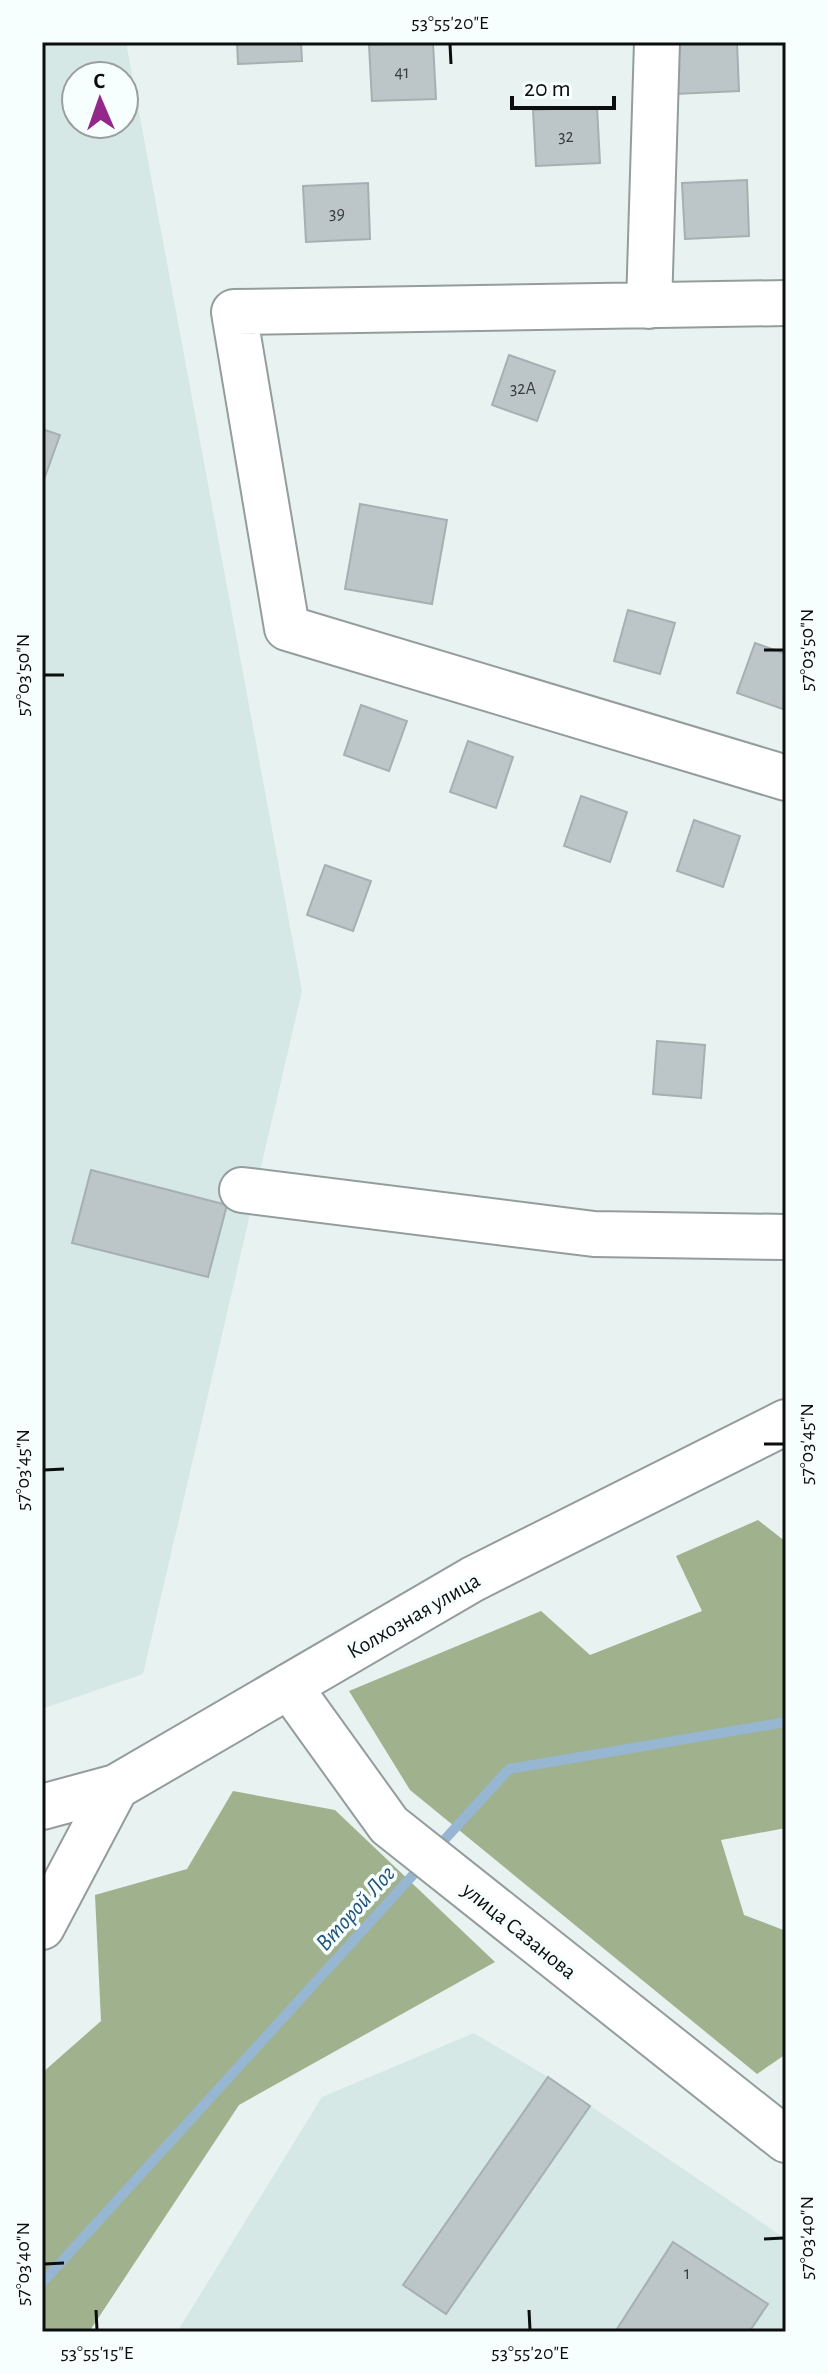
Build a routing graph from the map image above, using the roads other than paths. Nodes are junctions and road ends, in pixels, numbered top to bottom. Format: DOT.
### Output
graph roads {
  1 [pos="657,42"];
  2 [pos="786,303"];
  3 [pos="649,306"];
  4 [pos="786,778"];
  5 [pos="242,1190"];
  6 [pos="786,1237"];
  7 [pos="786,1422"];
  8 [pos="289,1686"];
  9 [pos="116,1787"];
  10 [pos="42,1807"];
  11 [pos="42,1927"];
  12 [pos="786,2140"];
  1 -- 3 [label="street"];
  2 -- 3 [label="street"];
  3 -- 4 [label="street"];
  5 -- 6 [label="street"];
  7 -- 8 [label="street, Колхозная улица"];
  8 -- 9 [label="street, Колхозная улица"];
  8 -- 12 [label="street, улица Сазанова"];
  9 -- 10 [label="street, Колхозная улица"];
  9 -- 11 [label="street"];
}
